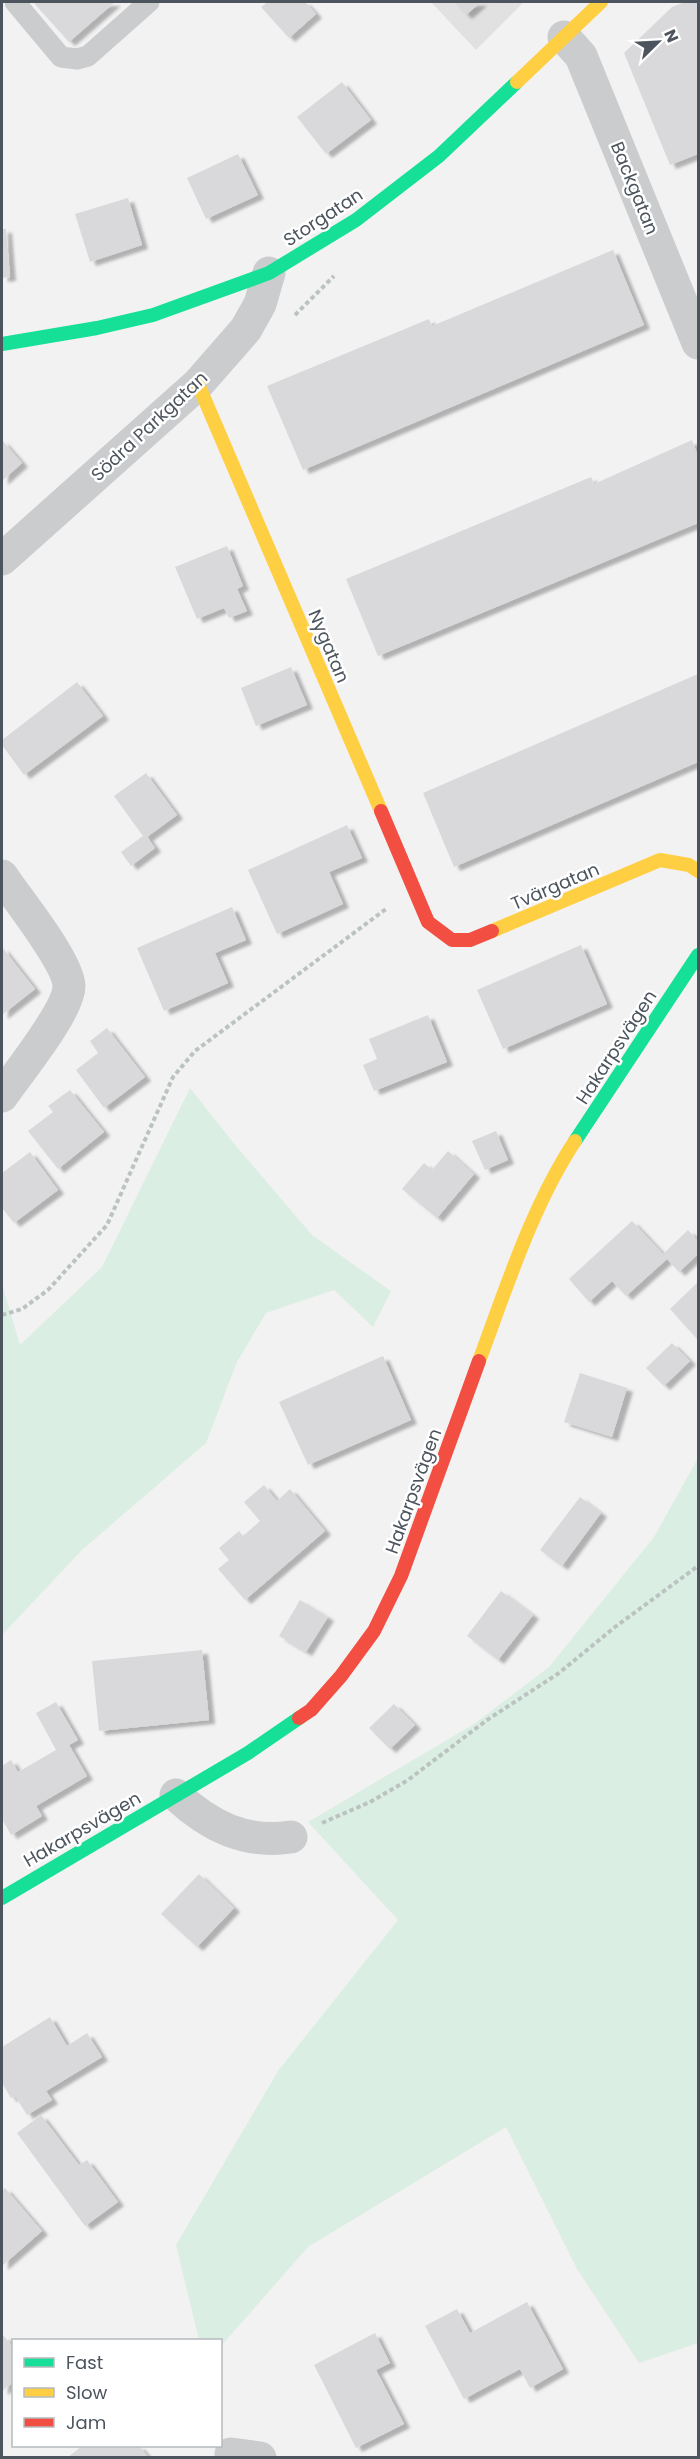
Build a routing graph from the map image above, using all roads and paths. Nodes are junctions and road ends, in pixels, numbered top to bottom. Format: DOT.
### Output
graph roads {
  1 [pos="15,2"];
  2 [pos="149,2"];
  3 [pos="601,2"];
  4 [pos="564,37"];
  5 [pos="269,273"];
  6 [pos="699,343"];
  7 [pos="2,344"];
  8 [pos="198,384"];
  9 [pos="2,559"];
  10 [pos="699,871"];
  11 [pos="2,876"];
  12 [pos="414,889"];
  13 [pos="428,922"];
  14 [pos="699,955"];
  15 [pos="2,1096"];
  16 [pos="2,1315"];
  17 [pos="699,1566"];
  18 [pos="176,1796"];
  19 [pos="291,1836"];
  20 [pos="2,1898"];
  1 -- 2 [label="lane"];
  3 -- 4 [label="street, Storgatan"];
  4 -- 5 [label="street, Storgatan"];
  4 -- 6 [label="street, Backgatan"];
  5 -- 7 [label="street, Storgatan"];
  5 -- 8 [label="street, Södra Parkgatan"];
  8 -- 9 [label="street, Södra Parkgatan"];
  8 -- 12 [label="street, Nygatan"];
  10 -- 13 [label="street, Tvärgatan"];
  11 -- 15 [label="street"];
  12 -- 13 [label="street, Nygatan"];
  12 -- 16 [label="path"];
  14 -- 18 [label="street, Hakarpsvägen"];
  17 -- 19 [label="path"];
  18 -- 19 [label="street"];
  18 -- 20 [label="street, Hakarpsvägen"];
}
